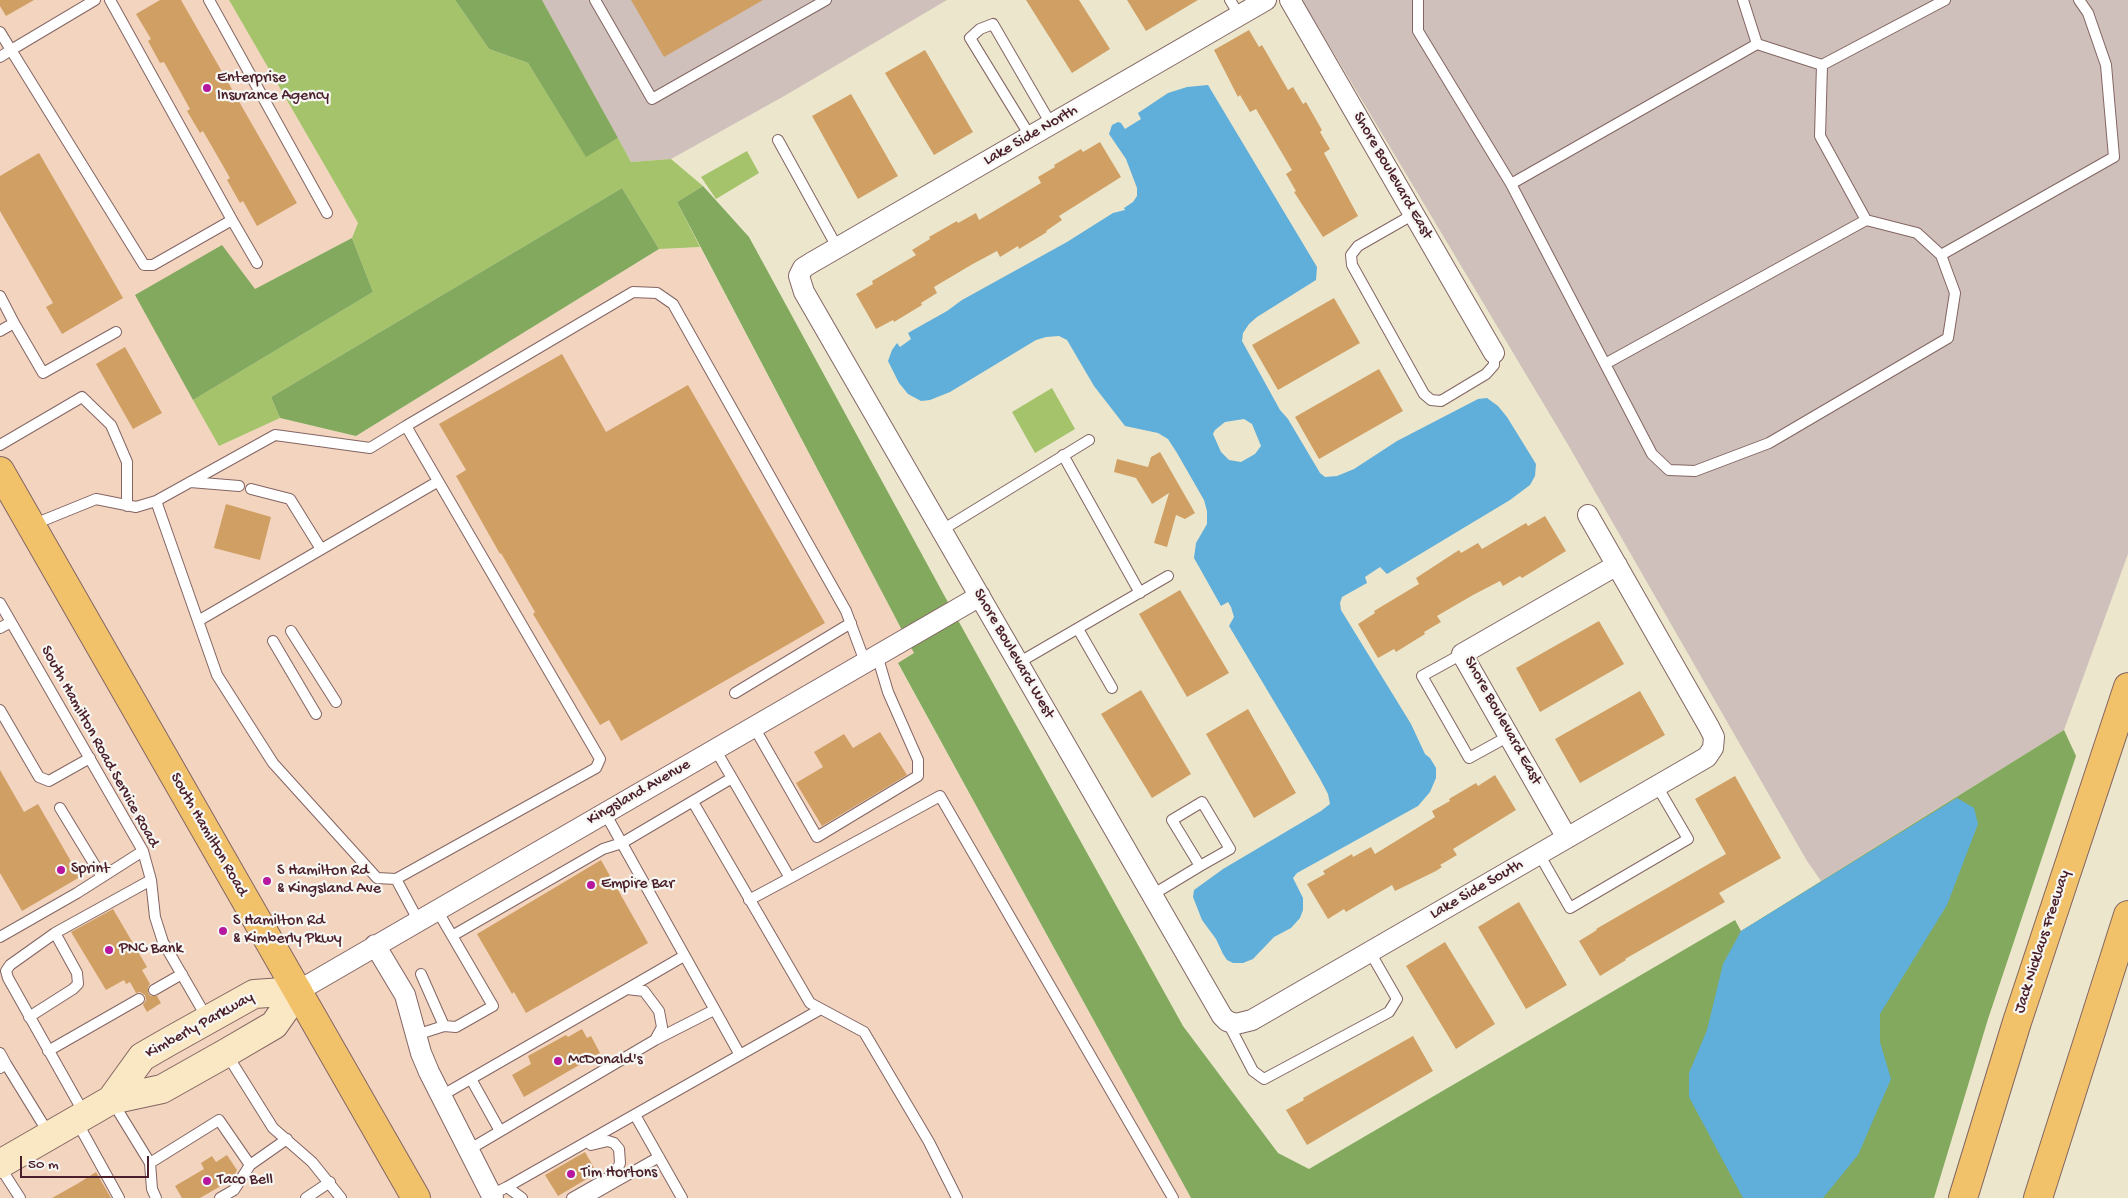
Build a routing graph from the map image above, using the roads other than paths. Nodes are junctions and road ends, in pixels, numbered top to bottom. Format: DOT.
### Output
graph roads {
  1 [pos="95,0"];
  2 [pos="110,0"];
  3 [pos="209,0"];
  4 [pos="595,0"];
  5 [pos="826,0"];
  6 [pos="1266,0"];
  7 [pos="1290,0"];
  8 [pos="1418,0"];
  9 [pos="1743,0"];
  10 [pos="1945,0"];
  11 [pos="2079,0"];
  12 [pos="1234,8"];
  13 [pos="0,32"];
  14 [pos="1757,44"];
  15 [pos="11,50"];
  16 [pos="0,57"];
  17 [pos="1822,65"];
  18 [pos="1051,124"];
  19 [pos="1030,136"];
  20 [pos="778,140"];
  21 [pos="1511,184"];
  22 [pos="327,213"];
  23 [pos="1414,214"];
  24 [pos="232,220"];
  25 [pos="1866,220"];
  26 [pos="838,247"];
  27 [pos="1942,255"];
  28 [pos="257,263"];
  29 [pos="799,276"];
  30 [pos="0,296"];
  31 [pos="14,323"];
  32 [pos="0,330"];
  33 [pos="116,332"];
  34 [pos="1494,354"];
  35 [pos="1605,364"];
  36 [pos="406,426"];
  37 [pos="1089,440"];
  38 [pos="0,445"];
  39 [pos="1063,455"];
  40 [pos="190,482"];
  41 [pos="436,482"];
  42 [pos="239,486"];
  43 [pos="4,489"];
  44 [pos="251,489"];
  45 [pos="156,501"];
  46 [pos="127,506"];
  47 [pos="1588,515"];
  48 [pos="31,526"];
  49 [pos="942,530"];
  50 [pos="321,549"];
  51 [pos="1617,565"];
  52 [pos="1168,576"];
  53 [pos="1140,592"];
  54 [pos="980,596"];
  55 [pos="0,603"];
  56 [pos="198,621"];
  57 [pos="11,622"];
  58 [pos="851,623"];
  59 [pos="0,628"];
  60 [pos="1078,629"];
  61 [pos="291,631"];
  62 [pos="274,641"];
  63 [pos="1462,654"];
  64 [pos="871,659"];
  65 [pos="1018,663"];
  66 [pos="2128,687"];
  67 [pos="1112,688"];
  68 [pos="735,693"];
  69 [pos="336,702"];
  70 [pos="0,710"];
  71 [pos="316,714"];
  72 [pos="754,727"];
  73 [pos="1509,736"];
  74 [pos="715,749"];
  75 [pos="90,758"];
  76 [pos="732,778"];
  77 [pos="1657,786"];
  78 [pos="693,802"];
  79 [pos="60,808"];
  80 [pos="605,813"];
  81 [pos="1567,838"];
  82 [pos="622,843"];
  83 [pos="142,850"];
  84 [pos="1539,854"];
  85 [pos="1200,866"];
  86 [pos="102,877"];
  87 [pos="790,878"];
  88 [pos="396,879"];
  89 [pos="151,880"];
  90 [pos="1152,894"];
  91 [pos="750,900"];
  92 [pos="437,910"];
  93 [pos="2128,914"];
  94 [pos="418,920"];
  95 [pos="55,933"];
  96 [pos="452,936"];
  97 [pos="0,937"];
  98 [pos="374,945"];
  99 [pos="1370,952"];
  100 [pos="684,956"];
  101 [pos="182,974"];
  102 [pos="421,974"];
  103 [pos="627,989"];
  104 [pos="154,990"];
  105 [pos="298,990"];
  106 [pos="139,999"];
  107 [pos="821,1009"];
  108 [pos="714,1010"];
  109 [pos="29,1017"];
  110 [pos="207,1019"];
  111 [pos="1232,1023"];
  112 [pos="444,1026"];
  113 [pos="416,1035"];
  114 [pos="655,1040"];
  115 [pos="48,1051"];
  116 [pos="0,1053"];
  117 [pos="226,1053"];
  118 [pos="740,1055"];
  119 [pos="3,1066"];
  120 [pos="470,1079"];
  121 [pos="441,1096"];
  122 [pos="111,1100"];
  123 [pos="634,1115"];
  124 [pos="80,1118"];
  125 [pos="500,1131"];
  126 [pos="50,1135"];
  127 [pos="287,1139"];
  128 [pos="470,1149"];
  129 [pos="659,1156"];
  130 [pos="150,1163"];
  131 [pos="0,1165"];
  132 [pos="250,1165"];
  133 [pos="528,1175"];
  134 [pos="330,1182"];
  135 [pos="497,1193"];
  136 [pos="20,1198"];
  137 [pos="119,1198"];
  138 [pos="156,1198"];
  139 [pos="220,1198"];
  140 [pos="306,1198"];
  141 [pos="341,1198"];
  142 [pos="416,1198"];
  143 [pos="522,1198"];
  144 [pos="572,1198"];
  145 [pos="587,1198"];
  146 [pos="682,1198"];
  147 [pos="957,1198"];
  148 [pos="1173,1198"];
  149 [pos="1963,1198"];
  150 [pos="2038,1198"];
  1 -- 15 [label="lane"];
  2 -- 24 [label="lane"];
  3 -- 22 [label="lane"];
  4 -- 5 [label="lane"];
  6 -- 12 [label="street, Lake Side North"];
  7 -- 23 [label="street, Shore Boulevard East"];
  8 -- 21 [label="lane"];
  9 -- 14 [label="lane"];
  10 -- 17 [label="lane"];
  11 -- 27 [label="lane"];
  12 -- 18 [label="street, Lake Side North"];
  13 -- 15 [label="lane"];
  14 -- 17 [label="lane"];
  14 -- 21 [label="lane"];
  15 -- 16 [label="lane"];
  15 -- 24 [label="lane"];
  17 -- 25 [label="lane"];
  18 -- 19 [label="street, Lake Side North"];
  18 -- 19 [label="lane"];
  19 -- 26 [label="street, Lake Side North"];
  20 -- 26 [label="lane"];
  21 -- 35 [label="lane"];
  23 -- 34 [label="street, Shore Boulevard East"];
  23 -- 34 [label="lane"];
  24 -- 28 [label="lane"];
  25 -- 27 [label="lane"];
  25 -- 35 [label="lane"];
  26 -- 29 [label="street, Lake Side North"];
  27 -- 35 [label="lane"];
  29 -- 49 [label="street, Shore Boulevard West"];
  30 -- 31 [label="lane"];
  31 -- 32 [label="lane"];
  31 -- 33 [label="lane"];
  36 -- 40 [label="lane"];
  36 -- 41 [label="lane"];
  36 -- 58 [label="lane"];
  37 -- 39 [label="lane"];
  38 -- 46 [label="lane"];
  39 -- 49 [label="lane"];
  39 -- 53 [label="lane"];
  40 -- 42 [label="lane"];
  40 -- 45 [label="lane"];
  41 -- 50 [label="lane"];
  41 -- 88 [label="lane"];
  43 -- 48 [label="main road, South Hamilton Road"];
  44 -- 50 [label="lane"];
  45 -- 46 [label="lane"];
  45 -- 56 [label="lane"];
  46 -- 48 [label="lane"];
  47 -- 51 [label="street"];
  48 -- 105 [label="main road, South Hamilton Road"];
  49 -- 54 [label="street, Shore Boulevard West"];
  50 -- 56 [label="lane"];
  51 -- 63 [label="street, Shore Boulevard East"];
  51 -- 77 [label="street, Lake Side South"];
  52 -- 53 [label="lane"];
  53 -- 60 [label="lane"];
  54 -- 64 [label="street, Kingsland Avenue"];
  54 -- 65 [label="street, Shore Boulevard West"];
  55 -- 57 [label="lane, South Hamilton Road Service Road"];
  56 -- 88 [label="lane"];
  57 -- 59 [label="lane"];
  57 -- 75 [label="lane, South Hamilton Road Service Road"];
  58 -- 64 [label="lane"];
  58 -- 68 [label="lane"];
  60 -- 65 [label="lane"];
  60 -- 67 [label="lane"];
  61 -- 69 [label="lane"];
  62 -- 71 [label="lane"];
  63 -- 73 [label="street, Shore Boulevard East"];
  63 -- 73 [label="lane"];
  64 -- 72 [label="street, Kingsland Avenue"];
  64 -- 72 [label="lane"];
  65 -- 90 [label="street, Shore Boulevard West"];
  66 -- 149 [label="main road, Jack Nicklaus Freeway"];
  70 -- 75 [label="lane"];
  72 -- 74 [label="street, Kingsland Avenue"];
  73 -- 81 [label="street, Shore Boulevard East"];
  74 -- 76 [label="lane"];
  74 -- 80 [label="street, Kingsland Avenue"];
  75 -- 83 [label="lane, South Hamilton Road Service Road"];
  76 -- 78 [label="lane"];
  76 -- 87 [label="lane"];
  77 -- 81 [label="street, Lake Side South"];
  77 -- 84 [label="lane"];
  78 -- 82 [label="lane"];
  78 -- 91 [label="lane"];
  79 -- 86 [label="lane"];
  80 -- 82 [label="lane"];
  80 -- 92 [label="street, Kingsland Avenue"];
  81 -- 84 [label="street, Lake Side South"];
  82 -- 96 [label="lane"];
  82 -- 100 [label="lane"];
  83 -- 86 [label="lane"];
  83 -- 89 [label="lane, South Hamilton Road Service Road"];
  84 -- 99 [label="street, Lake Side South"];
  85 -- 85 [label="lane"];
  85 -- 90 [label="lane"];
  86 -- 97 [label="lane"];
  87 -- 91 [label="lane"];
  87 -- 148 [label="lane"];
  88 -- 94 [label="lane"];
  89 -- 95 [label="lane"];
  89 -- 101 [label="lane, South Hamilton Road Service Road"];
  90 -- 111 [label="street, Shore Boulevard West"];
  91 -- 107 [label="lane"];
  92 -- 94 [label="street, Kingsland Avenue"];
  92 -- 96 [label="lane"];
  93 -- 150 [label="main road"];
  94 -- 98 [label="street, Kingsland Avenue"];
  95 -- 109 [label="lane"];
  95 -- 109 [label="lane"];
  96 -- 112 [label="lane"];
  98 -- 105 [label="street, Kingsland Avenue"];
  98 -- 113 [label="street"];
  99 -- 111 [label="street, Lake Side South"];
  99 -- 111 [label="lane"];
  100 -- 103 [label="lane"];
  100 -- 108 [label="lane"];
  101 -- 104 [label="lane"];
  101 -- 110 [label="lane, South Hamilton Road Service Road"];
  102 -- 112 [label="lane"];
  103 -- 114 [label="lane"];
  103 -- 120 [label="lane"];
  105 -- 110 [label="street, Kimberly Parkway"];
  105 -- 117 [label="street, Kimberly Parkway"];
  105 -- 142 [label="main road, South Hamilton Road"];
  106 -- 115 [label="lane"];
  107 -- 118 [label="lane"];
  107 -- 147 [label="lane"];
  108 -- 114 [label="lane"];
  108 -- 118 [label="lane"];
  109 -- 115 [label="lane"];
  110 -- 122 [label="street, Kimberly Parkway"];
  112 -- 113 [label="lane"];
  113 -- 121 [label="street"];
  114 -- 125 [label="lane"];
  115 -- 124 [label="lane"];
  116 -- 119 [label="lane"];
  117 -- 122 [label="street, Kimberly Parkway"];
  117 -- 127 [label="lane"];
  118 -- 123 [label="lane"];
  119 -- 126 [label="lane"];
  120 -- 121 [label="lane"];
  120 -- 125 [label="lane"];
  121 -- 128 [label="street"];
  122 -- 124 [label="street, Kimberly Parkway"];
  122 -- 130 [label="lane"];
  123 -- 129 [label="lane"];
  123 -- 133 [label="lane"];
  124 -- 126 [label="street, Kimberly Parkway"];
  124 -- 137 [label="lane"];
  125 -- 128 [label="lane"];
  126 -- 131 [label="street, Kimberly Parkway"];
  127 -- 132 [label="lane"];
  127 -- 134 [label="lane"];
  128 -- 135 [label="street"];
  129 -- 145 [label="lane"];
  129 -- 146 [label="lane"];
  130 -- 132 [label="lane"];
  130 -- 138 [label="lane"];
  131 -- 136 [label="lane"];
  132 -- 139 [label="lane"];
  133 -- 135 [label="lane"];
  133 -- 144 [label="lane"];
  134 -- 140 [label="lane"];
  134 -- 141 [label="lane"];
  135 -- 143 [label="lane"];
}
